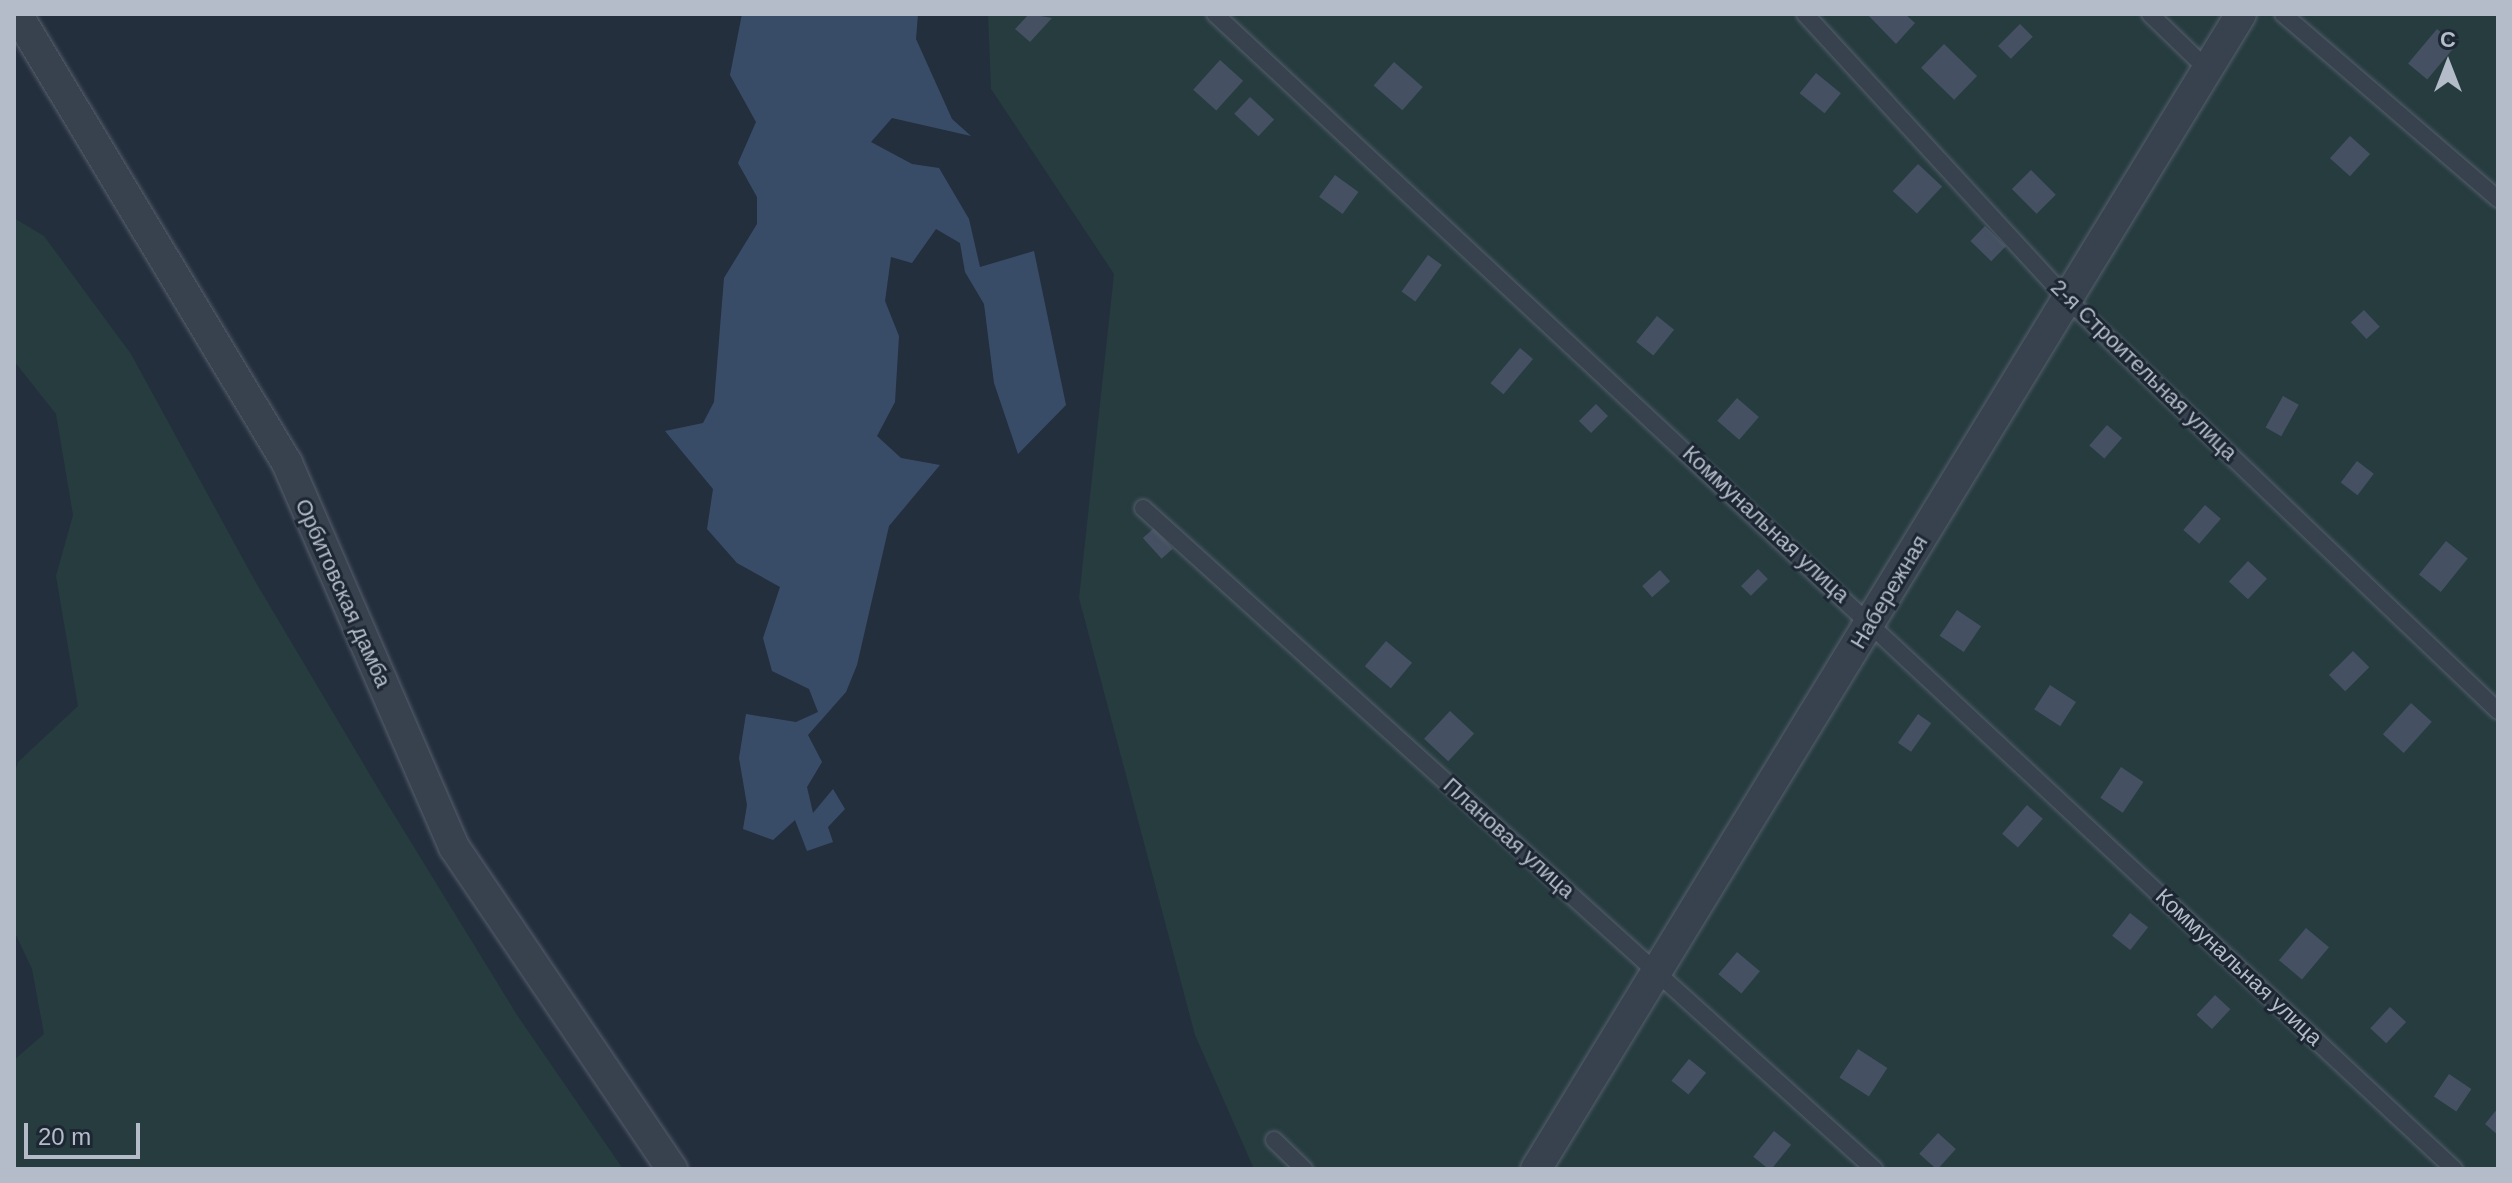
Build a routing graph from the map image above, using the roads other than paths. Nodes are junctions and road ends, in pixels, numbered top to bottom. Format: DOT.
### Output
graph roads {
  1 [pos="17,14"];
  2 [pos="1215,14"];
  3 [pos="1805,14"];
  4 [pos="2150,14"];
  5 [pos="2241,14"];
  6 [pos="2283,14"];
  7 [pos="2207,69"];
  8 [pos="2498,199"];
  9 [pos="2067,299"];
  10 [pos="1143,508"];
  11 [pos="1871,621"];
  12 [pos="2498,711"];
  13 [pos="1658,971"];
  14 [pos="1274,1140"];
  15 [pos="672,1169"];
  16 [pos="1304,1169"];
  17 [pos="1536,1169"];
  18 [pos="1874,1169"];
  19 [pos="2454,1169"];
  1 -- 15 [label="street, Орбитовская дамба"];
  2 -- 11 [label="lane, Коммунальная улица"];
  3 -- 9 [label="lane, 2-я Строительная улица"];
  4 -- 7 [label="lane"];
  5 -- 7 [label="street, Набережная"];
  6 -- 8 [label="lane"];
  7 -- 9 [label="street, Набережная"];
  9 -- 11 [label="street, Набережная"];
  9 -- 12 [label="lane, 2-я Строительная улица"];
  10 -- 13 [label="lane, Плановая улица"];
  11 -- 13 [label="street, Набережная"];
  11 -- 19 [label="lane, Коммунальная улица"];
  13 -- 17 [label="street, Набережная"];
  13 -- 18 [label="lane, Плановая улица"];
  14 -- 16 [label="lane"];
}
